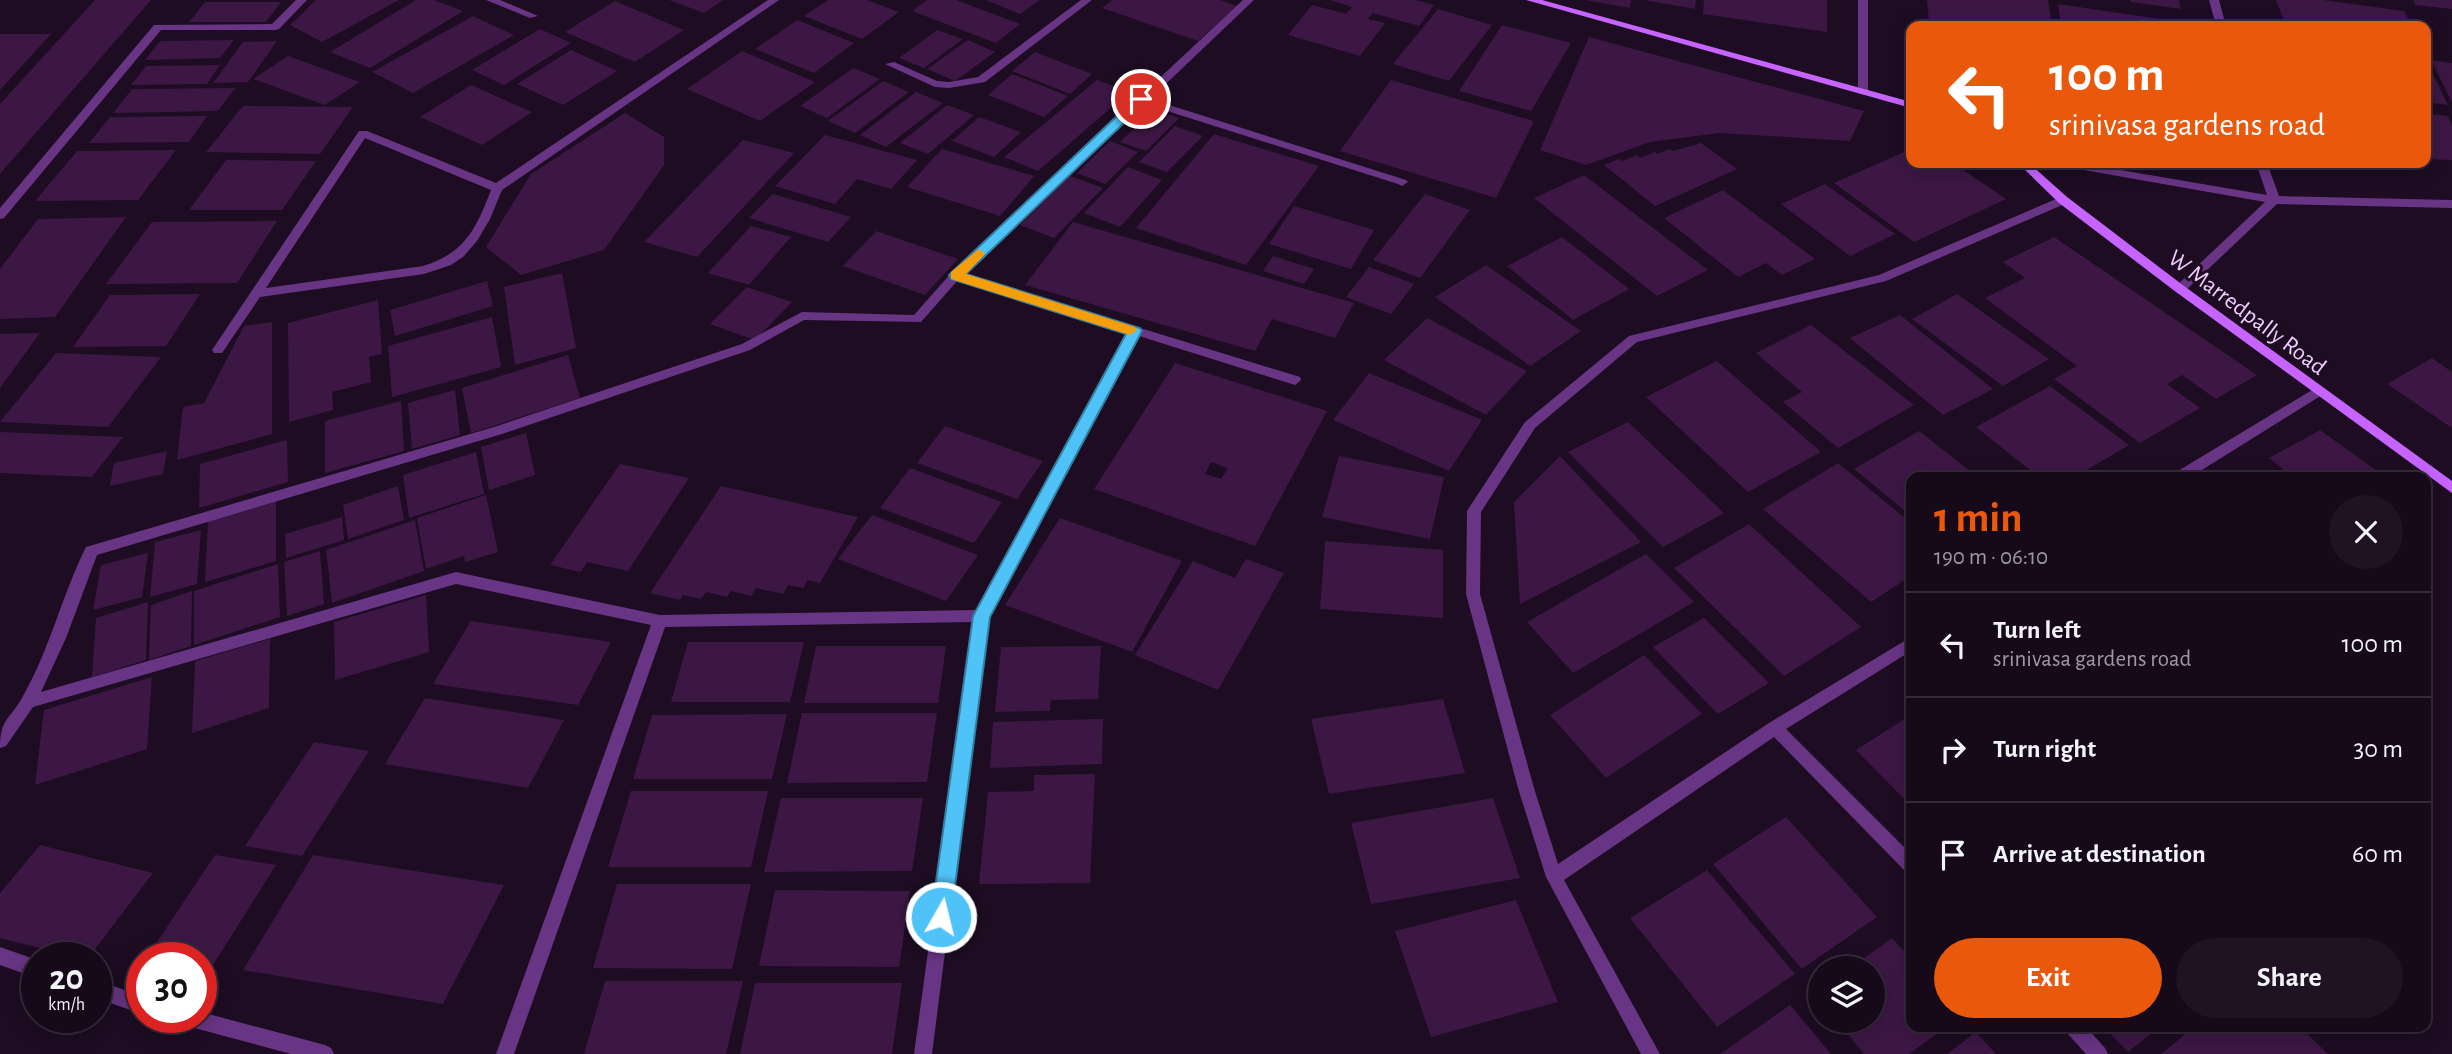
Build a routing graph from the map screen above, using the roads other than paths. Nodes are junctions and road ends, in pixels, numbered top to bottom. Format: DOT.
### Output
graph roads {
  1 [pos="302,0"];
  2 [pos="491,0"];
  3 [pos="774,0"];
  4 [pos="1087,0"];
  5 [pos="1249,0"];
  6 [pos="1531,0"];
  7 [pos="1863,0"];
  8 [pos="2214,0"];
  9 [pos="533,16"];
  10 [pos="2220,21"];
  11 [pos="890,64"];
  12 [pos="1863,91"];
  13 [pos="1141,99"];
  14 [pos="1906,104"];
  15 [pos="2029,168"];
  16 [pos="2090,168"];
  17 [pos="2264,168"];
  18 [pos="1402,183"];
  19 [pos="497,188"];
  20 [pos="2063,200"];
  21 [pos="2274,200"];
  22 [pos="2452,204"];
  23 [pos="0,215"];
  24 [pos="956,275"];
  25 [pos="2180,289"];
  26 [pos="256,293"];
  27 [pos="1135,331"];
  28 [pos="218,350"];
  29 [pos="1295,380"];
  30 [pos="2317,392"];
  31 [pos="2188,472"];
  32 [pos="2430,472"];
  33 [pos="2431,473"];
  34 [pos="2452,488"];
  35 [pos="981,616"];
  36 [pos="660,621"];
  37 [pos="1906,646"];
  38 [pos="28,702"];
  39 [pos="1775,728"];
  40 [pos="0,741"];
  41 [pos="1906,859"];
  42 [pos="1554,877"];
  43 [pos="0,956"];
  44 [pos="21,963"];
  45 [pos="217,1025"];
  46 [pos="2078,1032"];
  47 [pos="326,1054"];
  48 [pos="505,1054"];
  49 [pos="923,1054"];
  50 [pos="1651,1054"];
  51 [pos="2099,1054"];
  1 -- 23 [label="street"];
  2 -- 9 [label="street"];
  3 -- 19 [label="street"];
  4 -- 11 [label="street"];
  5 -- 13 [label="street"];
  6 -- 12 [label="main road"];
  7 -- 12 [label="street"];
  8 -- 10 [label="street"];
  12 -- 14 [label="main road"];
  13 -- 18 [label="street"];
  13 -- 24 [label="street"];
  15 -- 20 [label="main road, W Marredpally Road"];
  16 -- 21 [label="street"];
  17 -- 21 [label="street"];
  19 -- 26 [label="street"];
  19 -- 26 [label="street"];
  20 -- 25 [label="main road, W Marredpally Road"];
  20 -- 42 [label="street"];
  21 -- 22 [label="street"];
  21 -- 25 [label="street, W Marredpally Road"];
  24 -- 27 [label="street"];
  24 -- 38 [label="street"];
  25 -- 30 [label="main road, W Marredpally Road"];
  26 -- 28 [label="street"];
  27 -- 29 [label="street"];
  27 -- 35 [label="street"];
  30 -- 31 [label="street"];
  30 -- 32 [label="main road, W Marredpally Road"];
  33 -- 34 [label="main road, W Marredpally Road"];
  35 -- 36 [label="street"];
  35 -- 49 [label="street"];
  36 -- 38 [label="street"];
  36 -- 48 [label="street"];
  37 -- 39 [label="street"];
  38 -- 40 [label="street"];
  39 -- 41 [label="street"];
  39 -- 42 [label="street"];
  42 -- 50 [label="street"];
  43 -- 44 [label="street"];
  45 -- 47 [label="street"];
  46 -- 51 [label="street"];
}
